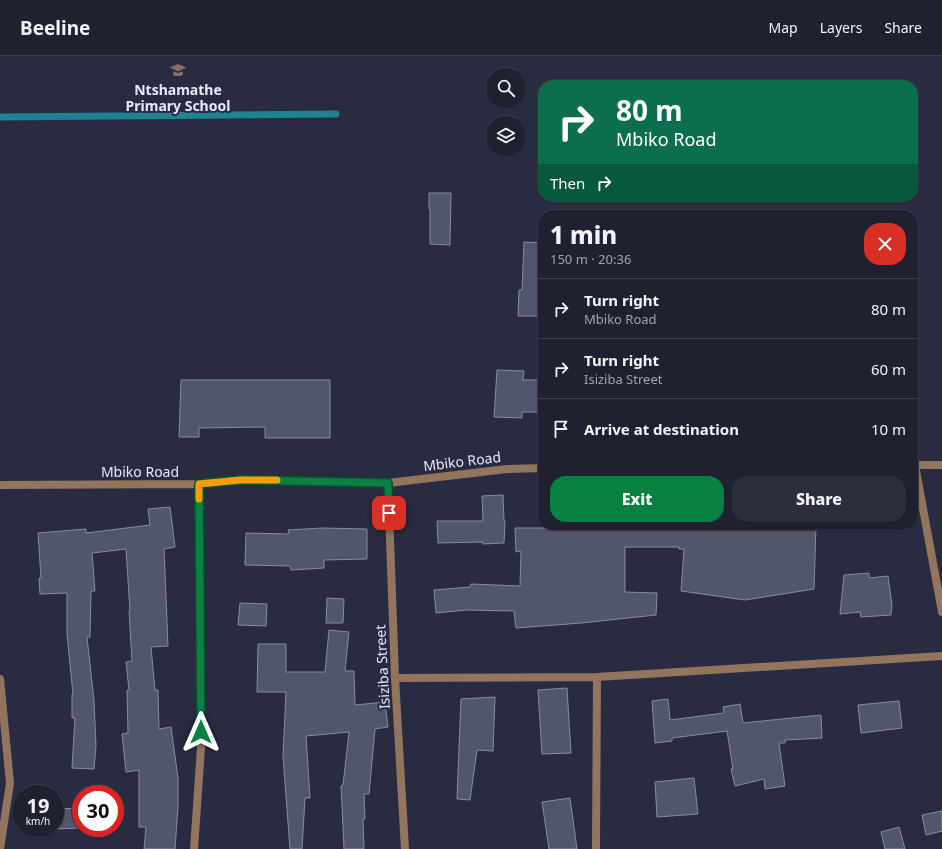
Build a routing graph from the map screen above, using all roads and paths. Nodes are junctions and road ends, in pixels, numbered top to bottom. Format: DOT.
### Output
graph roads {
  1 [pos="918,465"];
  2 [pos="942,465"];
  3 [pos="538,468"];
  4 [pos="388,483"];
  5 [pos="199,484"];
  6 [pos="0,485"];
  7 [pos="918,486"];
  8 [pos="942,612"];
  9 [pos="942,656"];
  10 [pos="597,677"];
  11 [pos="395,678"];
  12 [pos="0,679"];
  13 [pos="0,849"];
  14 [pos="194,849"];
  15 [pos="405,849"];
  16 [pos="596,849"];
  1 -- 2 [label="street"];
  3 -- 4 [label="street, Mbiko Road"];
  4 -- 5 [label="street, Mbiko Road"];
  4 -- 11 [label="street, Isiziba Street"];
  5 -- 6 [label="street, Mbiko Road"];
  5 -- 14 [label="street"];
  7 -- 8 [label="street"];
  9 -- 10 [label="street"];
  10 -- 11 [label="street"];
  10 -- 16 [label="street"];
  11 -- 15 [label="street, Isiziba Street"];
  12 -- 13 [label="street"];
}
